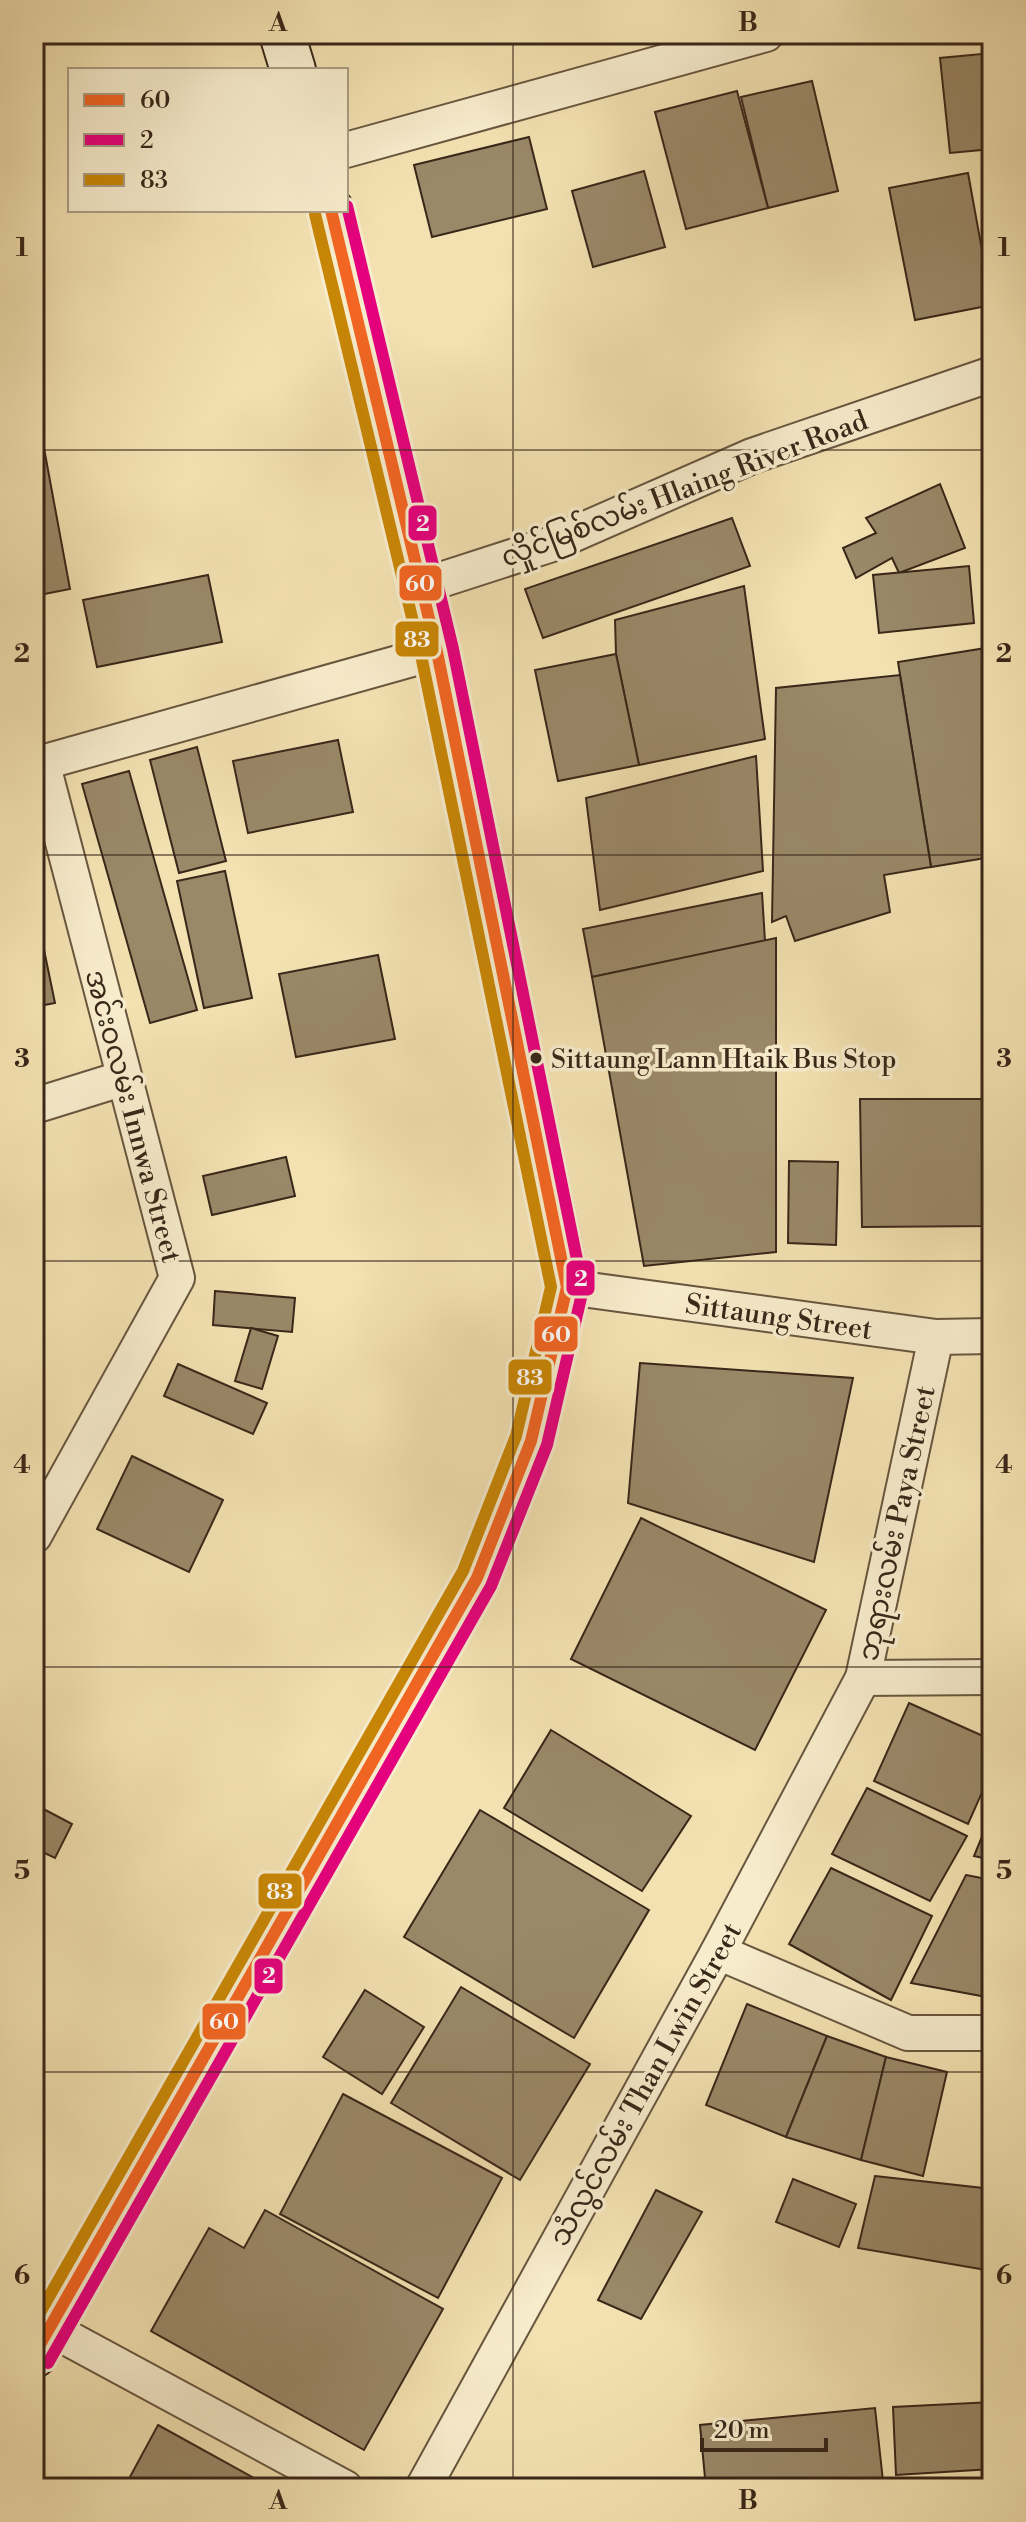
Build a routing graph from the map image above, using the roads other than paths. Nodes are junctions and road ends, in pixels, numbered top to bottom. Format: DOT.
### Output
graph roads {
  1 [pos="282,34"];
  2 [pos="766,34"];
  3 [pos="292,68"];
  4 [pos="348,149"];
  5 [pos="331,212"];
  6 [pos="992,374"];
  7 [pos="422,586"];
  8 [pos="437,652"];
  9 [pos="38,763"];
  10 [pos="124,1078"];
  11 [pos="34,1106"];
  12 [pos="567,1287"];
  13 [pos="992,1336"];
  14 [pos="936,1337"];
  15 [pos="34,1536"];
  16 [pos="992,1677"];
  17 [pos="863,1678"];
  18 [pos="718,1952"];
  19 [pos="992,2033"];
  20 [pos="42,2341"];
  21 [pos="345,2488"];
  22 [pos="423,2488"];
  1 -- 3 [label="main road"];
  2 -- 4 [label="street"];
  5 -- 7 [label="main road"];
  6 -- 7 [label="street, လှိုင်မြစ်လမ်း Hlaing River Road"];
  7 -- 8 [label="main road"];
  8 -- 9 [label="street"];
  8 -- 12 [label="main road"];
  9 -- 10 [label="street, အင်းဝလမ်း Innwa Street"];
  10 -- 11 [label="street"];
  10 -- 15 [label="street, အင်းဝလမ်း Innwa Street"];
  12 -- 14 [label="street, Sittaung Street"];
  12 -- 20 [label="main road"];
  13 -- 14 [label="street, Sittaung Street"];
  14 -- 17 [label="street, ဘုရားလမ်း Paya Street"];
  16 -- 17 [label="street, ဘုရားလမ်း Paya Street"];
  17 -- 18 [label="street, သံလွင်လမ်း Than Lwin Street"];
  18 -- 19 [label="street"];
  18 -- 22 [label="street, သံလွင်လမ်း Than Lwin Street"];
  20 -- 21 [label="street"];
}
